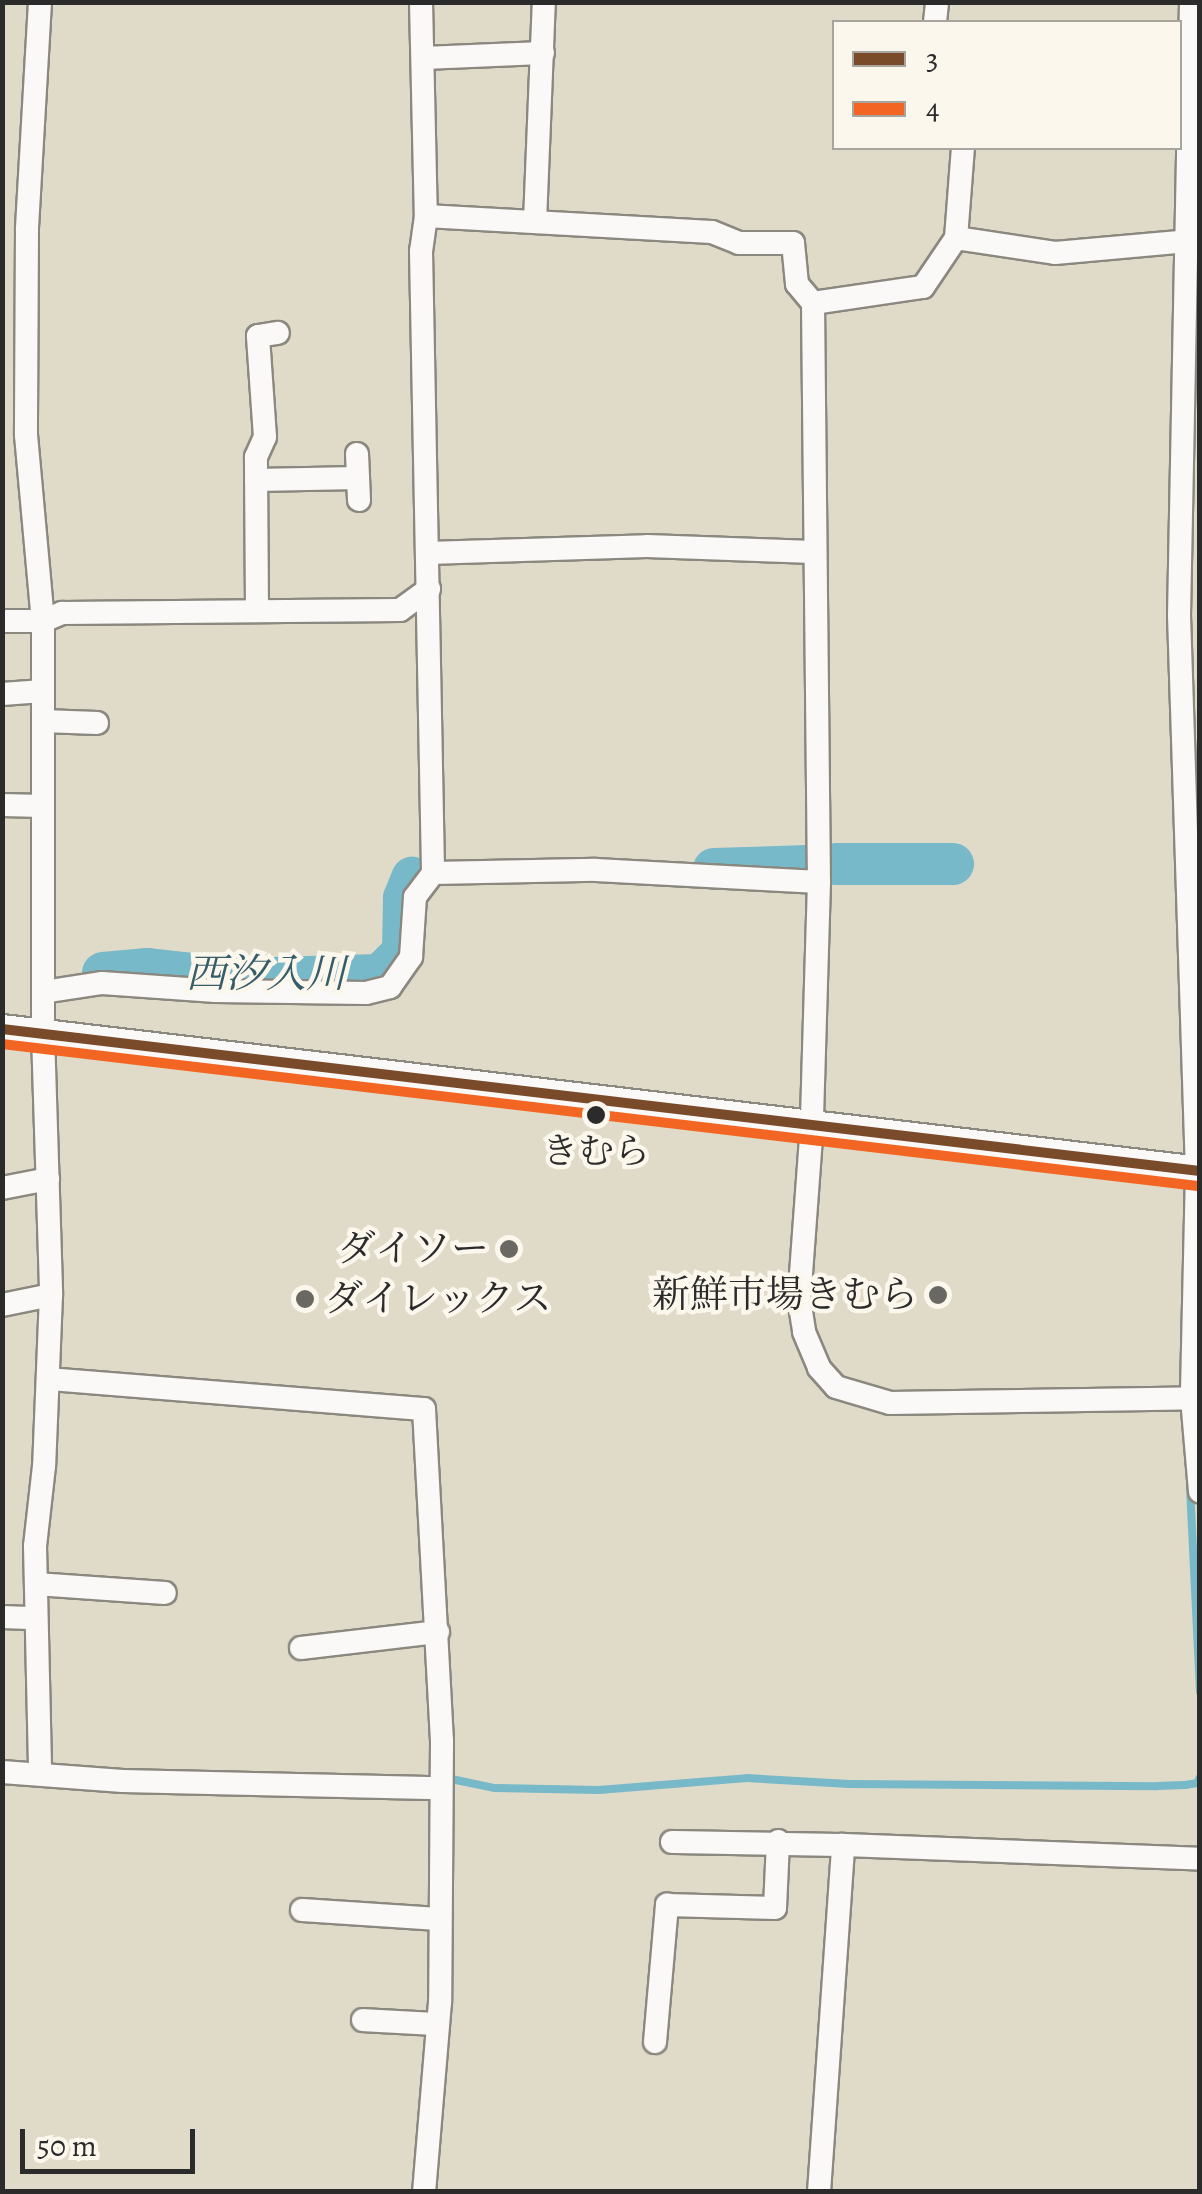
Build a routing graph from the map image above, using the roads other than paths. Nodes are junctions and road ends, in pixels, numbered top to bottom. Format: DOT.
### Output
graph roads {
  1 [pos="40,2"];
  2 [pos="421,2"];
  3 [pos="544,2"];
  4 [pos="1191,2"];
  5 [pos="543,53"];
  6 [pos="423,58"];
  7 [pos="962,150"];
  8 [pos="426,216"];
  9 [pos="535,222"];
  10 [pos="2,230"];
  11 [pos="27,230"];
  12 [pos="956,238"];
  13 [pos="1193,253"];
  14 [pos="813,303"];
  15 [pos="278,334"];
  16 [pos="356,454"];
  17 [pos="256,480"];
  18 [pos="814,552"];
  19 [pos="428,553"];
  20 [pos="429,589"];
  21 [pos="257,609"];
  22 [pos="2,621"];
  23 [pos="43,621"];
  24 [pos="43,692"];
  25 [pos="2,694"];
  26 [pos="43,721"];
  27 [pos="96,723"];
  28 [pos="2,805"];
  29 [pos="43,806"];
  30 [pos="433,873"];
  31 [pos="819,882"];
  32 [pos="43,992"];
  33 [pos="1196,1001"];
  34 [pos="2,1028"];
  35 [pos="43,1034"];
  36 [pos="812,1124"];
  37 [pos="1198,1171"];
  38 [pos="48,1179"];
  39 [pos="2,1188"];
  40 [pos="51,1295"];
  41 [pos="2,1305"];
  42 [pos="49,1380"];
  43 [pos="1196,1398"];
  44 [pos="1200,1492"];
  45 [pos="36,1584"];
  46 [pos="166,1593"];
  47 [pos="2,1617"];
  48 [pos="36,1618"];
  49 [pos="438,1632"];
  50 [pos="302,1648"];
  51 [pos="2,1772"];
  52 [pos="40,1774"];
  53 [pos="439,1788"];
  54 [pos="778,1841"];
  55 [pos="672,1842"];
  56 [pos="843,1845"];
  57 [pos="1200,1859"];
  58 [pos="302,1910"];
  59 [pos="440,1919"];
  60 [pos="363,2020"];
  61 [pos="438,2024"];
  62 [pos="655,2042"];
  63 [pos="424,2192"];
  64 [pos="819,2192"];
  1 -- 11 [label="street"];
  2 -- 6 [label="street"];
  3 -- 5 [label="street"];
  4 -- 13 [label="street"];
  5 -- 6 [label="street"];
  5 -- 9 [label="street"];
  6 -- 8 [label="street"];
  7 -- 12 [label="street"];
  8 -- 9 [label="street"];
  8 -- 19 [label="street"];
  9 -- 14 [label="street"];
  10 -- 11 [label="street"];
  11 -- 23 [label="street"];
  12 -- 13 [label="street"];
  12 -- 14 [label="street"];
  13 -- 33 [label="street"];
  14 -- 18 [label="street"];
  15 -- 17 [label="street"];
  16 -- 17 [label="street"];
  17 -- 21 [label="street"];
  18 -- 19 [label="street"];
  18 -- 31 [label="street"];
  19 -- 20 [label="street"];
  20 -- 21 [label="street"];
  20 -- 30 [label="street"];
  21 -- 23 [label="street"];
  22 -- 23 [label="street"];
  23 -- 24 [label="street"];
  24 -- 25 [label="street"];
  24 -- 26 [label="street"];
  26 -- 27 [label="street"];
  26 -- 29 [label="street"];
  28 -- 29 [label="street"];
  29 -- 32 [label="street"];
  30 -- 31 [label="street"];
  30 -- 32 [label="street"];
  31 -- 36 [label="street"];
  32 -- 35 [label="street"];
  33 -- 37 [label="street"];
  34 -- 35 [label="street"];
  35 -- 36 [label="street"];
  35 -- 38 [label="street"];
  36 -- 37 [label="street"];
  36 -- 43 [label="street"];
  37 -- 43 [label="street"];
  38 -- 39 [label="street"];
  38 -- 40 [label="street"];
  40 -- 41 [label="street"];
  40 -- 42 [label="street"];
  42 -- 45 [label="street"];
  42 -- 49 [label="street"];
  43 -- 44 [label="street"];
  45 -- 46 [label="street"];
  45 -- 48 [label="street"];
  47 -- 48 [label="street"];
  48 -- 52 [label="street"];
  49 -- 50 [label="street"];
  49 -- 53 [label="street"];
  51 -- 52 [label="street"];
  52 -- 53 [label="street"];
  53 -- 59 [label="street"];
  54 -- 55 [label="street"];
  54 -- 56 [label="street"];
  54 -- 62 [label="street"];
  56 -- 57 [label="street"];
  56 -- 64 [label="street"];
  58 -- 59 [label="street"];
  59 -- 61 [label="street"];
  60 -- 61 [label="street"];
  61 -- 63 [label="street"];
}
